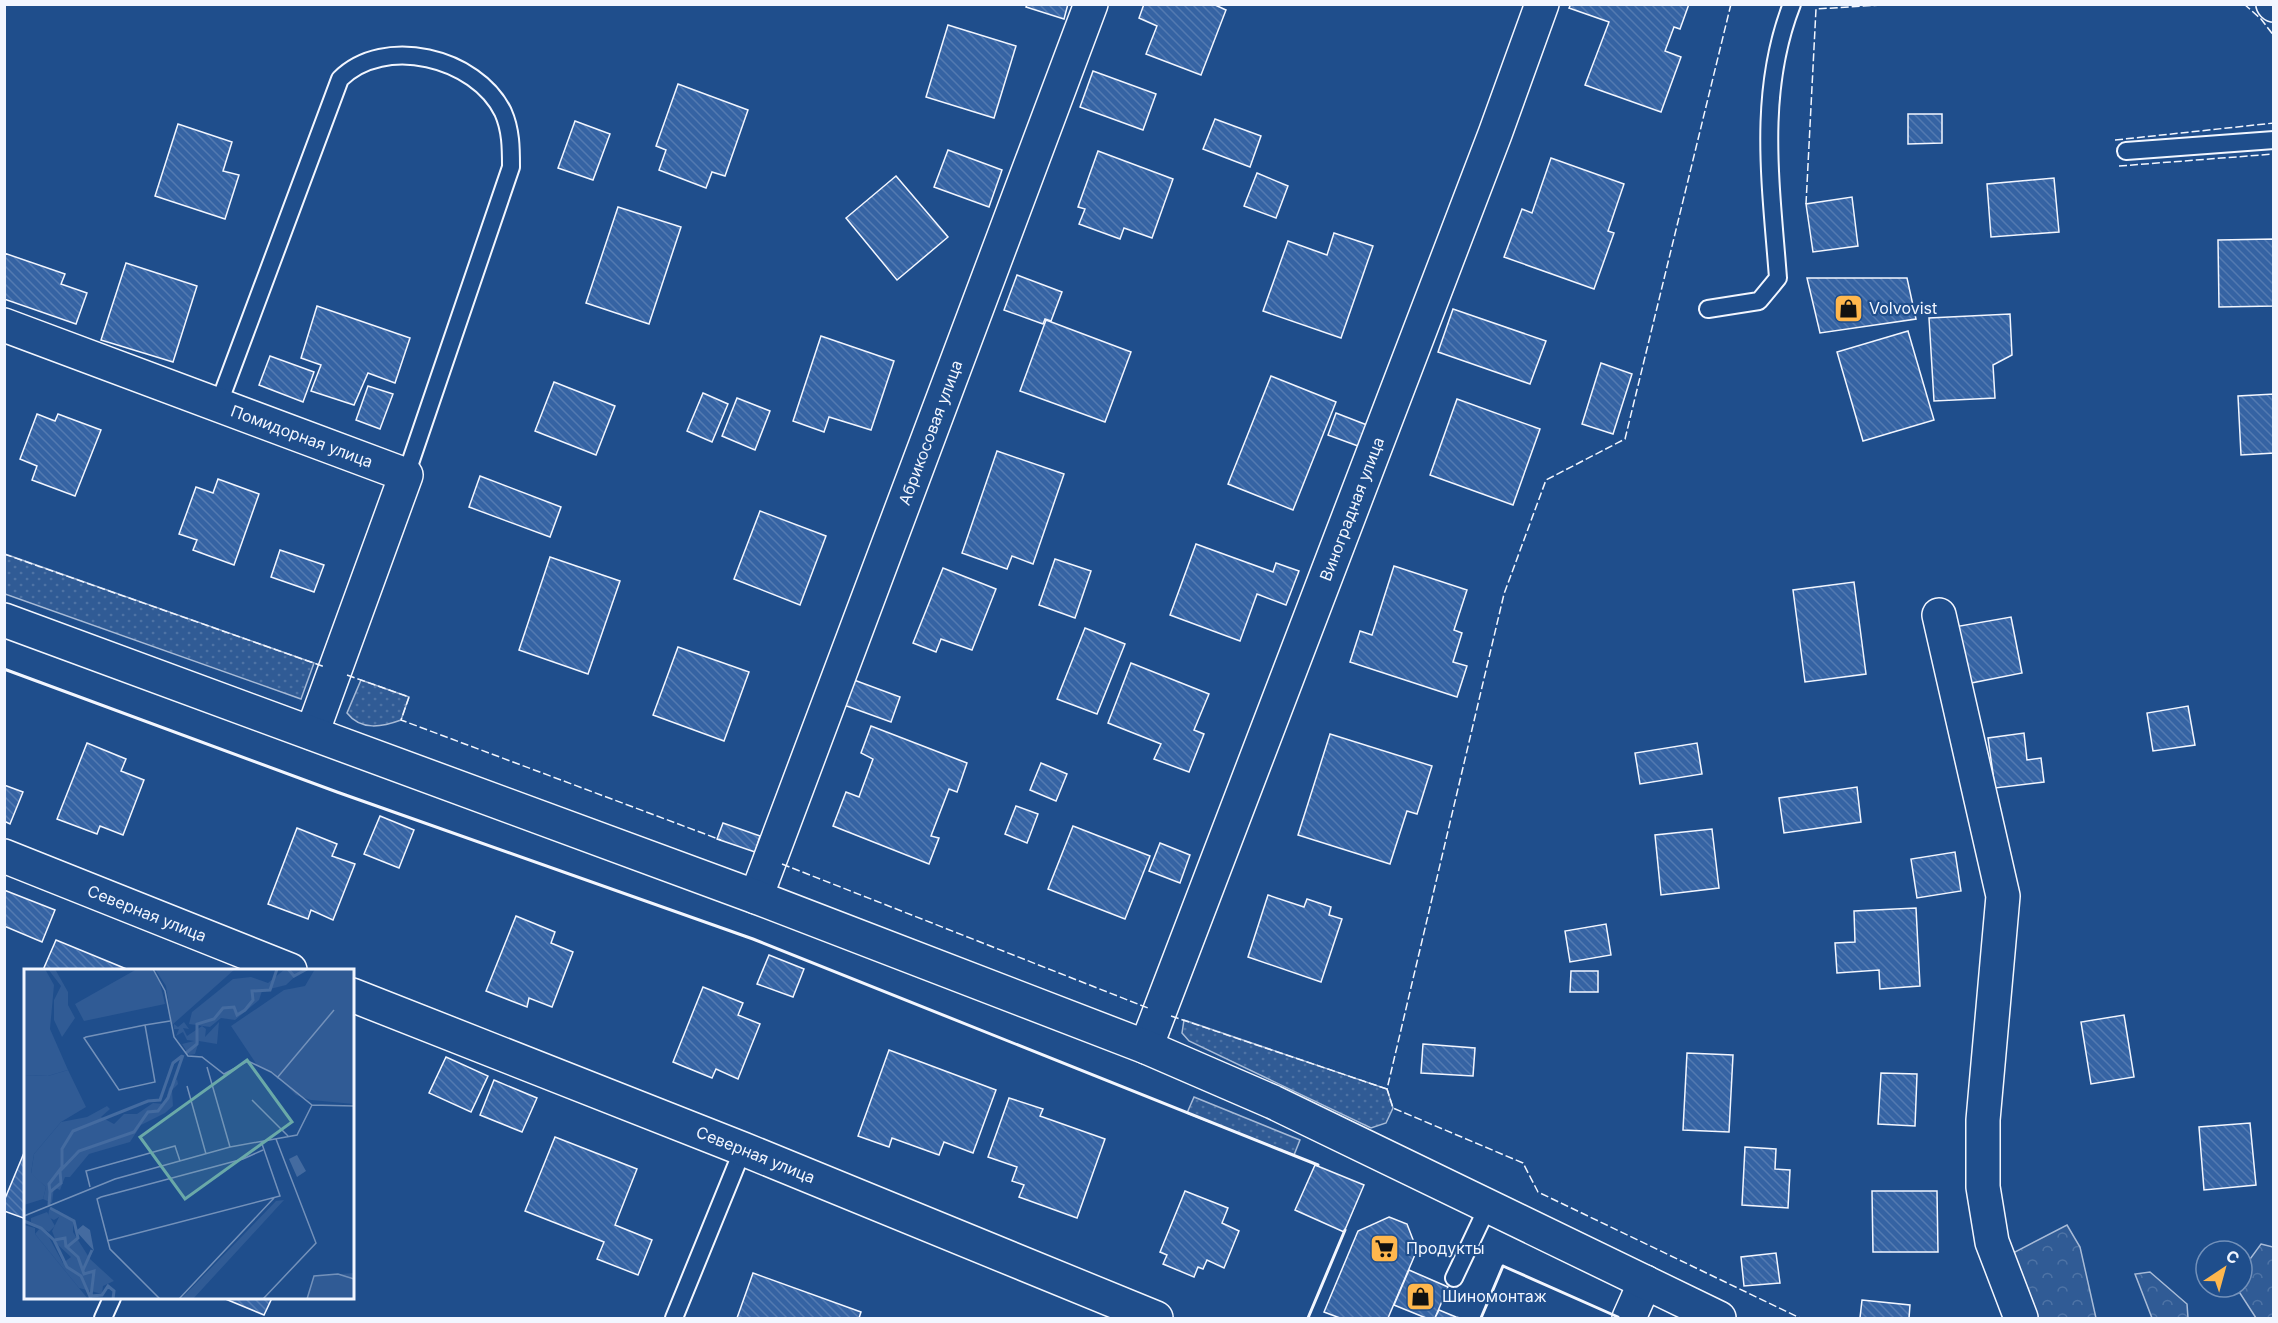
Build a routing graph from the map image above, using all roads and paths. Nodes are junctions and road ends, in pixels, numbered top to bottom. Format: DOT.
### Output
graph roads {
  1 [pos="1091,4"];
  2 [pos="1542,4"];
  3 [pos="1792,4"];
  4 [pos="2274,140"];
  5 [pos="2126,151"];
  6 [pos="1708,309"];
  7 [pos="4,325"];
  8 [pos="219,403"];
  9 [pos="406,475"];
  10 [pos="1940,615"];
  11 [pos="4,620"];
  12 [pos="312,734"];
  13 [pos="4,856"];
  14 [pos="756,897"];
  15 [pos="255,964"];
  16 [pos="284,969"];
  17 [pos="354,996"];
  18 [pos="1146,1047"];
  19 [pos="743,1149"];
  20 [pos="1488,1206"];
  21 [pos="1454,1278"];
  22 [pos="1645,1282"];
  23 [pos="112,1299"];
  24 [pos="103,1318"];
  25 [pos="674,1318"];
  26 [pos="1156,1318"];
  27 [pos="1629,1318"];
  28 [pos="1719,1318"];
  29 [pos="2021,1318"];
  1 -- 14 [label="street, Абрикосовая улица"];
  2 -- 18 [label="street, Виноградная улица"];
  3 -- 6 [label="lane"];
  4 -- 5 [label="lane"];
  7 -- 8 [label="street, Помидорная улица"];
  8 -- 9 [label="street, Помидорная улица"];
  8 -- 9 [label="lane"];
  9 -- 12 [label="street"];
  10 -- 29 [label="street"];
  11 -- 12 [label="street"];
  12 -- 14 [label="street"];
  13 -- 15 [label="street, Северная улица"];
  14 -- 18 [label="street"];
  15 -- 16 [label="street, Северная улица"];
  17 -- 19 [label="street, Северная улица"];
  18 -- 20 [label="street"];
  19 -- 25 [label="lane"];
  19 -- 26 [label="street, Северная улица"];
  20 -- 21 [label="lane"];
  20 -- 22 [label="street"];
  22 -- 27 [label="street"];
  22 -- 28 [label="street"];
  23 -- 24 [label="lane"];
}
